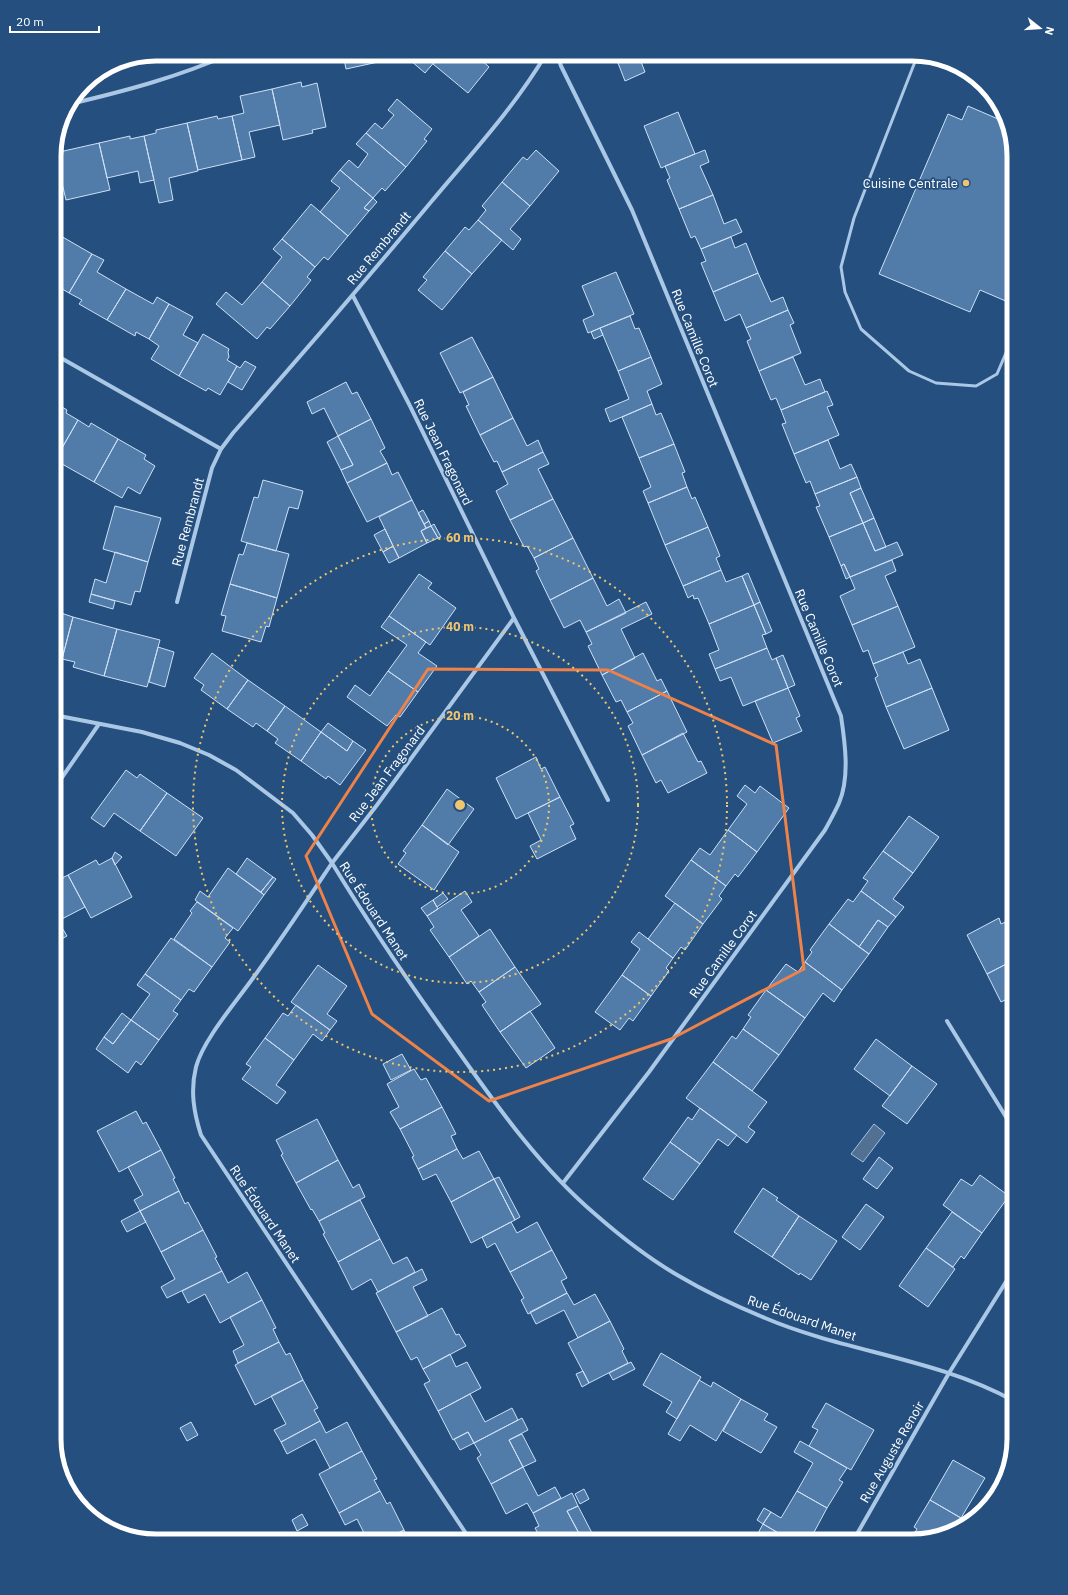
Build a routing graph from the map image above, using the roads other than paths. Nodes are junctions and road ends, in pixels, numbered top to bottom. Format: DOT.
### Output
graph roads {
  1 [pos="214,61"];
  2 [pos="542,61"];
  3 [pos="559,61"];
  4 [pos="915,61"];
  5 [pos="78,102"];
  6 [pos="353,296"];
  7 [pos="1007,350"];
  8 [pos="61,358"];
  9 [pos="221,449"];
  10 [pos="177,602"];
  11 [pos="514,618"];
  12 [pos="61,716"];
  13 [pos="99,724"];
  14 [pos="61,779"];
  15 [pos="608,800"];
  16 [pos="332,863"];
  17 [pos="947,1021"];
  18 [pos="1007,1119"];
  19 [pos="563,1183"];
  20 [pos="1007,1280"];
  21 [pos="949,1373"];
  22 [pos="1007,1397"];
  23 [pos="466,1534"];
  24 [pos="857,1534"];
  1 -- 5 [label="street"];
  2 -- 6 [label="street, Rue Rembrandt"];
  3 -- 19 [label="street, Rue Camille Corot"];
  4 -- 7 [label="lane"];
  6 -- 9 [label="street, Rue Rembrandt"];
  6 -- 11 [label="street, Rue Jean Fragonard"];
  8 -- 9 [label="street"];
  9 -- 10 [label="street, Rue Rembrandt"];
  11 -- 15 [label="street, Rue Jean Fragonard"];
  11 -- 16 [label="street, Rue Jean Fragonard"];
  12 -- 13 [label="street"];
  13 -- 14 [label="street"];
  13 -- 16 [label="street"];
  16 -- 19 [label="street, Rue Édouard Manet"];
  16 -- 23 [label="street, Rue Édouard Manet"];
  17 -- 18 [label="street"];
  19 -- 21 [label="street, Rue Édouard Manet"];
  20 -- 21 [label="street"];
  21 -- 22 [label="street, Rue Édouard Manet"];
  21 -- 24 [label="street, Rue Auguste Renoir"];
}
